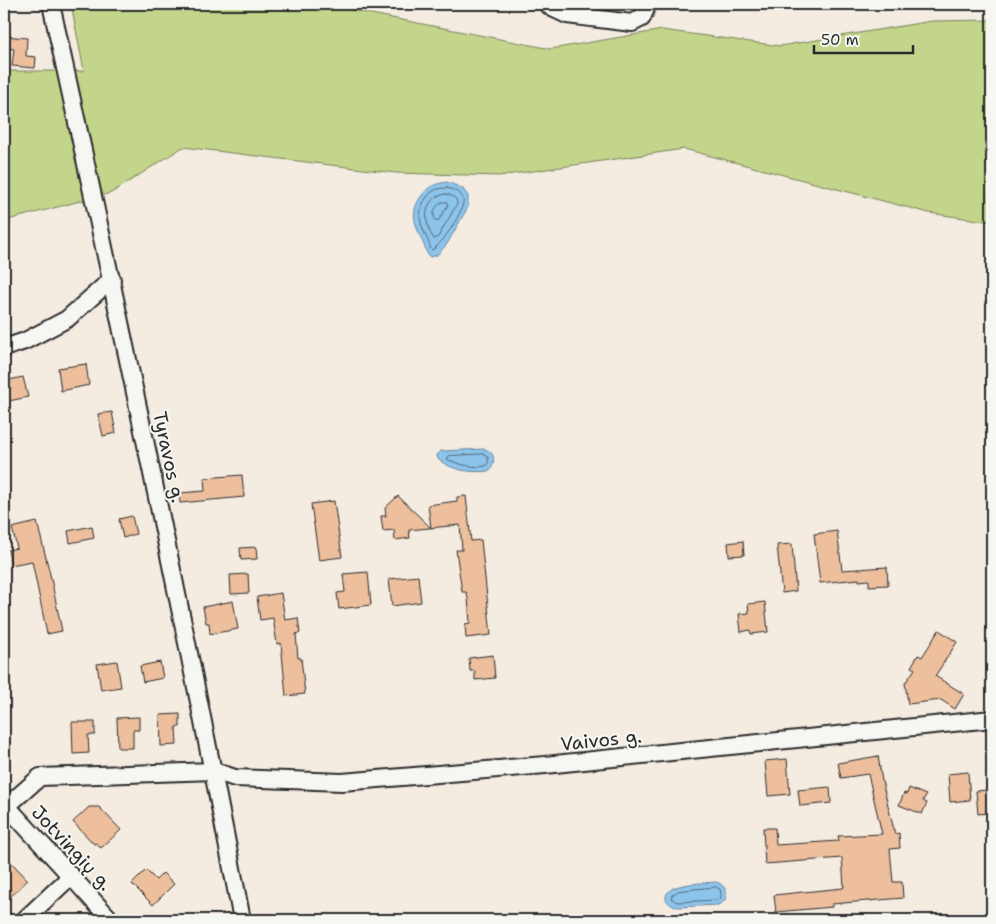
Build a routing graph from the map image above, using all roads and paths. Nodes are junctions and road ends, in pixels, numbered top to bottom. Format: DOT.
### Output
graph roads {
  1 [pos="51,4"];
  2 [pos="547,4"];
  3 [pos="646,4"];
  4 [pos="112,279"];
  5 [pos="4,348"];
  6 [pos="992,719"];
  7 [pos="214,771"];
  8 [pos="5,805"];
  9 [pos="71,876"];
  10 [pos="24,920"];
  11 [pos="111,920"];
  12 [pos="242,920"];
  1 -- 4 [label="street, Tyravos g."];
  2 -- 3 [label="street"];
  4 -- 5 [label="street"];
  4 -- 7 [label="street, Tyravos g."];
  6 -- 7 [label="street, Vaivos g."];
  7 -- 8 [label="street, Vaivos g."];
  7 -- 12 [label="street, Tyravos g."];
  8 -- 9 [label="street, Jotvingių g."];
  9 -- 10 [label="street"];
  9 -- 11 [label="street, Jotvingių g."];
}
